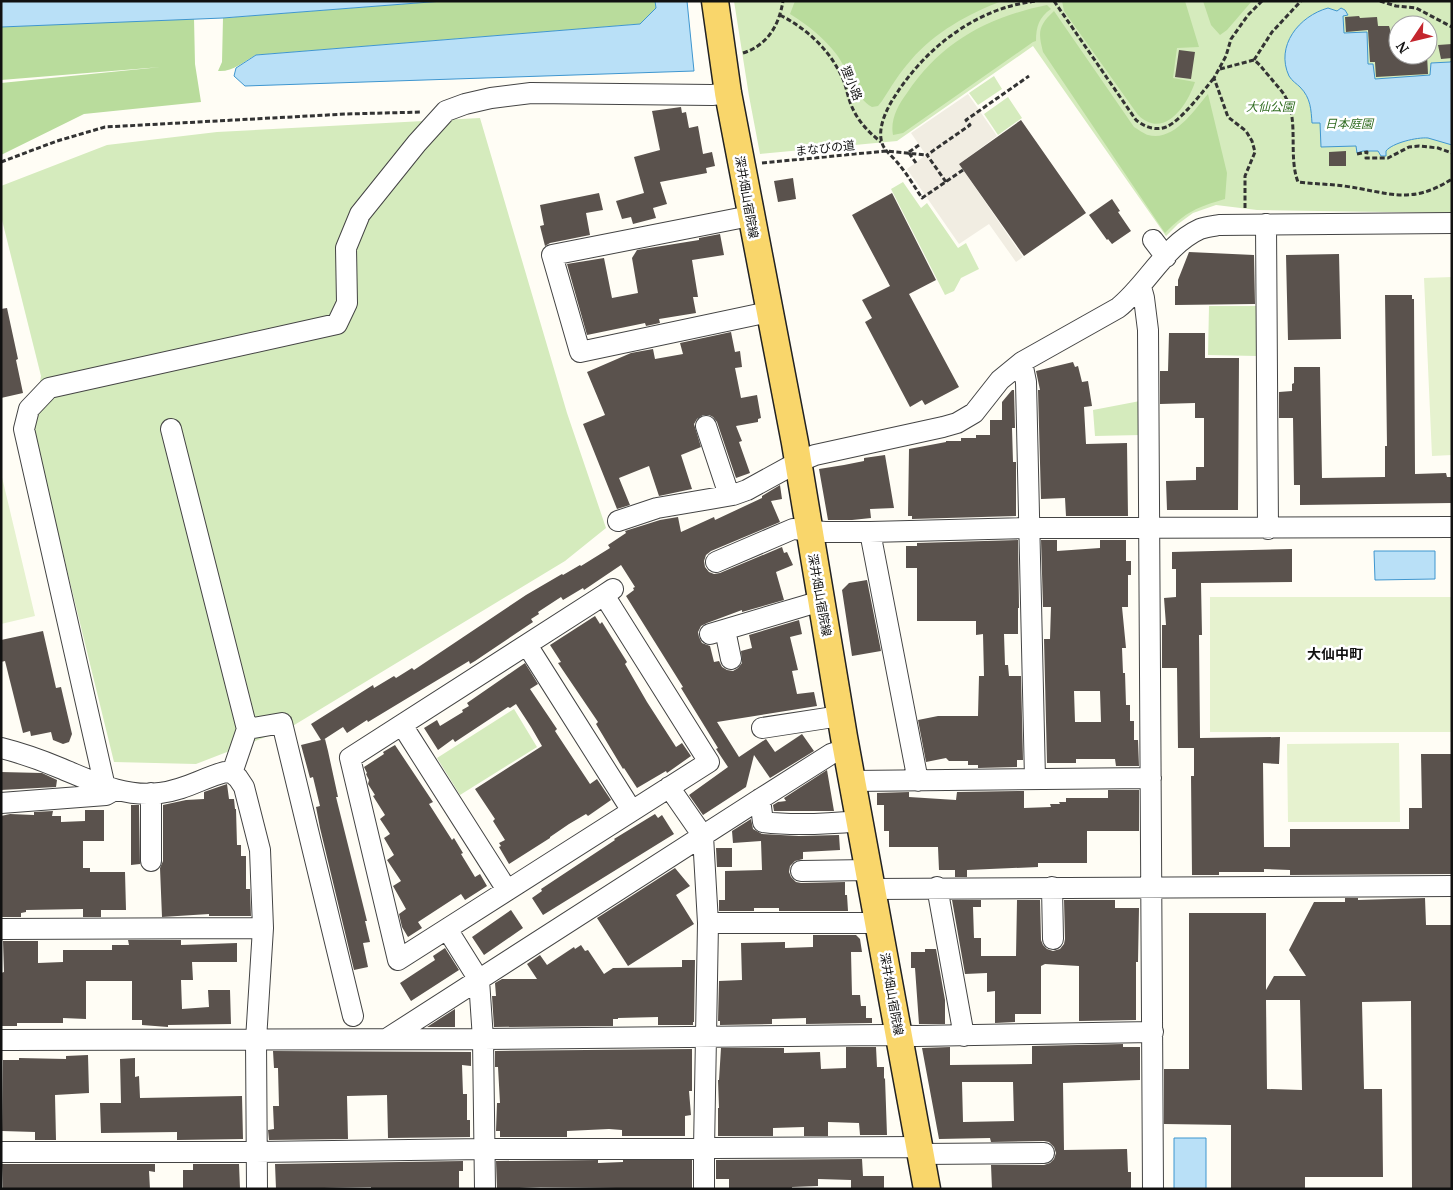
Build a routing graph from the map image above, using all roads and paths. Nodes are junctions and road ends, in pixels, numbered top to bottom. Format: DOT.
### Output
graph roads {
  1 [pos="715,1"];
  2 [pos="783,1"];
  3 [pos="1037,1"];
  4 [pos="1054,1"];
  5 [pos="1262,1"];
  6 [pos="1301,1"];
  7 [pos="1380,1"];
  8 [pos="780,16"];
  9 [pos="1452,27"];
  10 [pos="736,55"];
  11 [pos="1254,60"];
  12 [pos="1220,69"];
  13 [pos="1029,76"];
  14 [pos="1214,78"];
  15 [pos="728,93"];
  16 [pos="446,111"];
  17 [pos="881,142"];
  18 [pos="919,145"];
  19 [pos="886,151"];
  20 [pos="908,152"];
  21 [pos="1452,153"];
  22 [pos="1357,154"];
  23 [pos="926,155"];
  24 [pos="1,162"];
  25 [pos="765,163"];
  26 [pos="916,163"];
  27 [pos="964,170"];
  28 [pos="1451,180"];
  29 [pos="946,182"];
  30 [pos="1245,213"];
  31 [pos="750,216"];
  32 [pos="1452,223"];
  33 [pos="1266,224"];
  34 [pos="1154,240"];
  35 [pos="1166,257"];
  36 [pos="1141,287"];
  37 [pos="769,312"];
  38 [pos="1022,362"];
  39 [pos="706,426"];
  40 [pos="172,429"];
  41 [pos="798,462"];
  42 [pos="729,496"];
  43 [pos="618,521"];
  44 [pos="1030,528"];
  45 [pos="1148,528"];
  46 [pos="1452,528"];
  47 [pos="1268,529"];
  48 [pos="808,531"];
  49 [pos="870,532"];
  50 [pos="716,562"];
  51 [pos="821,601"];
  52 [pos="527,645"];
  53 [pos="731,659"];
  54 [pos="840,716"];
  55 [pos="402,725"];
  56 [pos="762,728"];
  57 [pos="247,729"];
  58 [pos="1,748"];
  59 [pos="846,749"];
  60 [pos="232,773"];
  61 [pos="1151,778"];
  62 [pos="1034,779"];
  63 [pos="918,780"];
  64 [pos="852,781"];
  65 [pos="669,787"];
  66 [pos="110,788"];
  67 [pos="152,793"];
  68 [pos="760,799"];
  69 [pos="1,803"];
  70 [pos="632,811"];
  71 [pos="860,821"];
  72 [pos="703,836"];
  73 [pos="151,861"];
  74 [pos="801,871"];
  75 [pos="871,880"];
  76 [pos="1452,886"];
  77 [pos="1052,887"];
  78 [pos="1151,887"];
  79 [pos="937,888"];
  80 [pos="507,890"];
  81 [pos="708,923"];
  82 [pos="879,923"];
  83 [pos="263,928"];
  84 [pos="447,928"];
  85 [pos="1,929"];
  86 [pos="1053,939"];
  87 [pos="479,980"];
  88 [pos="353,1016"];
  89 [pos="1153,1032"];
  90 [pos="707,1036"];
  91 [pos="899,1036"];
  92 [pos="964,1036"];
  93 [pos="388,1038"];
  94 [pos="484,1039"];
  95 [pos="1,1040"];
  96 [pos="256,1040"];
  97 [pos="485,1149"];
  98 [pos="704,1149"];
  99 [pos="920,1150"];
  100 [pos="1,1152"];
  101 [pos="257,1152"];
  102 [pos="1044,1153"];
  103 [pos="257,1189"];
  104 [pos="484,1189"];
  105 [pos="704,1189"];
  106 [pos="927,1189"];
  107 [pos="1153,1189"];
  1 -- 15 [label="main road, 深井畑山宿院線"];
  2 -- 8 [label="path"];
  3 -- 17 [label="path"];
  4 -- 14 [label="path"];
  5 -- 12 [label="path"];
  6 -- 11 [label="path"];
  7 -- 9 [label="path"];
  8 -- 10 [label="path"];
  8 -- 17 [label="path, 狸小路"];
  11 -- 12 [label="path"];
  11 -- 28 [label="path"];
  12 -- 14 [label="path"];
  13 -- 23 [label="path"];
  14 -- 30 [label="path"];
  15 -- 16 [label="street"];
  15 -- 31 [label="main road, 深井畑山宿院線"];
  16 -- 24 [label="path"];
  16 -- 66 [label="street"];
  17 -- 19 [label="path, 狸小路"];
  18 -- 20 [label="path"];
  19 -- 20 [label="path, まなびの道"];
  19 -- 25 [label="path, まなびの道"];
  19 -- 29 [label="path, 狸小路"];
  20 -- 23 [label="path, まなびの道"];
  20 -- 26 [label="path"];
  21 -- 22 [label="path"];
  23 -- 29 [label="path"];
  27 -- 29 [label="path"];
  31 -- 37 [label="main road, 深井畑山宿院線"];
  31 -- 37 [label="street"];
  32 -- 33 [label="street"];
  33 -- 35 [label="street"];
  33 -- 47 [label="street"];
  34 -- 35 [label="street"];
  35 -- 36 [label="street"];
  36 -- 38 [label="street"];
  36 -- 45 [label="street"];
  37 -- 41 [label="main road, 深井畑山宿院線"];
  38 -- 41 [label="street"];
  38 -- 44 [label="street"];
  39 -- 42 [label="street"];
  40 -- 57 [label="street"];
  41 -- 42 [label="street"];
  41 -- 48 [label="main road, 深井畑山宿院線"];
  42 -- 43 [label="street"];
  44 -- 45 [label="street"];
  44 -- 49 [label="street"];
  44 -- 62 [label="street"];
  45 -- 47 [label="street"];
  45 -- 61 [label="street"];
  46 -- 47 [label="street"];
  48 -- 49 [label="street"];
  48 -- 50 [label="street"];
  48 -- 51 [label="main road, 深井畑山宿院線"];
  49 -- 63 [label="street"];
  51 -- 53 [label="street"];
  51 -- 54 [label="main road, 深井畑山宿院線"];
  52 -- 55 [label="street"];
  52 -- 65 [label="street"];
  52 -- 70 [label="street"];
  54 -- 56 [label="street"];
  54 -- 59 [label="main road, 深井畑山宿院線"];
  55 -- 80 [label="street"];
  55 -- 84 [label="street"];
  57 -- 60 [label="street"];
  57 -- 88 [label="street"];
  58 -- 66 [label="street"];
  59 -- 64 [label="main road, 深井畑山宿院線"];
  59 -- 68 [label="street"];
  60 -- 67 [label="street"];
  60 -- 83 [label="street"];
  61 -- 62 [label="street"];
  61 -- 78 [label="street"];
  62 -- 63 [label="street"];
  63 -- 64 [label="street"];
  64 -- 71 [label="main road, 深井畑山宿院線"];
  65 -- 70 [label="street"];
  65 -- 72 [label="street"];
  66 -- 67 [label="street"];
  66 -- 69 [label="street"];
  67 -- 73 [label="street"];
  68 -- 71 [label="street"];
  68 -- 72 [label="street"];
  70 -- 80 [label="street"];
  71 -- 75 [label="main road, 深井畑山宿院線"];
  72 -- 81 [label="street"];
  72 -- 87 [label="street"];
  74 -- 75 [label="street"];
  75 -- 79 [label="street"];
  75 -- 82 [label="main road, 深井畑山宿院線"];
  76 -- 78 [label="street"];
  77 -- 78 [label="street"];
  77 -- 79 [label="street"];
  77 -- 86 [label="street"];
  78 -- 89 [label="street"];
  79 -- 92 [label="street"];
  80 -- 84 [label="street"];
  81 -- 82 [label="street"];
  81 -- 90 [label="street"];
  82 -- 91 [label="main road, 深井畑山宿院線"];
  83 -- 85 [label="street"];
  83 -- 96 [label="street"];
  84 -- 87 [label="street"];
  87 -- 93 [label="street"];
  87 -- 94 [label="street"];
  89 -- 92 [label="street"];
  89 -- 107 [label="street"];
  90 -- 91 [label="street"];
  90 -- 94 [label="street"];
  90 -- 98 [label="street"];
  91 -- 92 [label="street"];
  91 -- 99 [label="main road, 深井畑山宿院線"];
  93 -- 94 [label="street"];
  93 -- 96 [label="street"];
  94 -- 97 [label="street"];
  95 -- 96 [label="street"];
  96 -- 101 [label="street"];
  97 -- 98 [label="street"];
  97 -- 101 [label="street"];
  97 -- 104 [label="street"];
  98 -- 99 [label="street"];
  98 -- 105 [label="street"];
  99 -- 102 [label="street"];
  99 -- 106 [label="main road, 深井畑山宿院線"];
  100 -- 101 [label="street"];
  101 -- 103 [label="street"];
}
